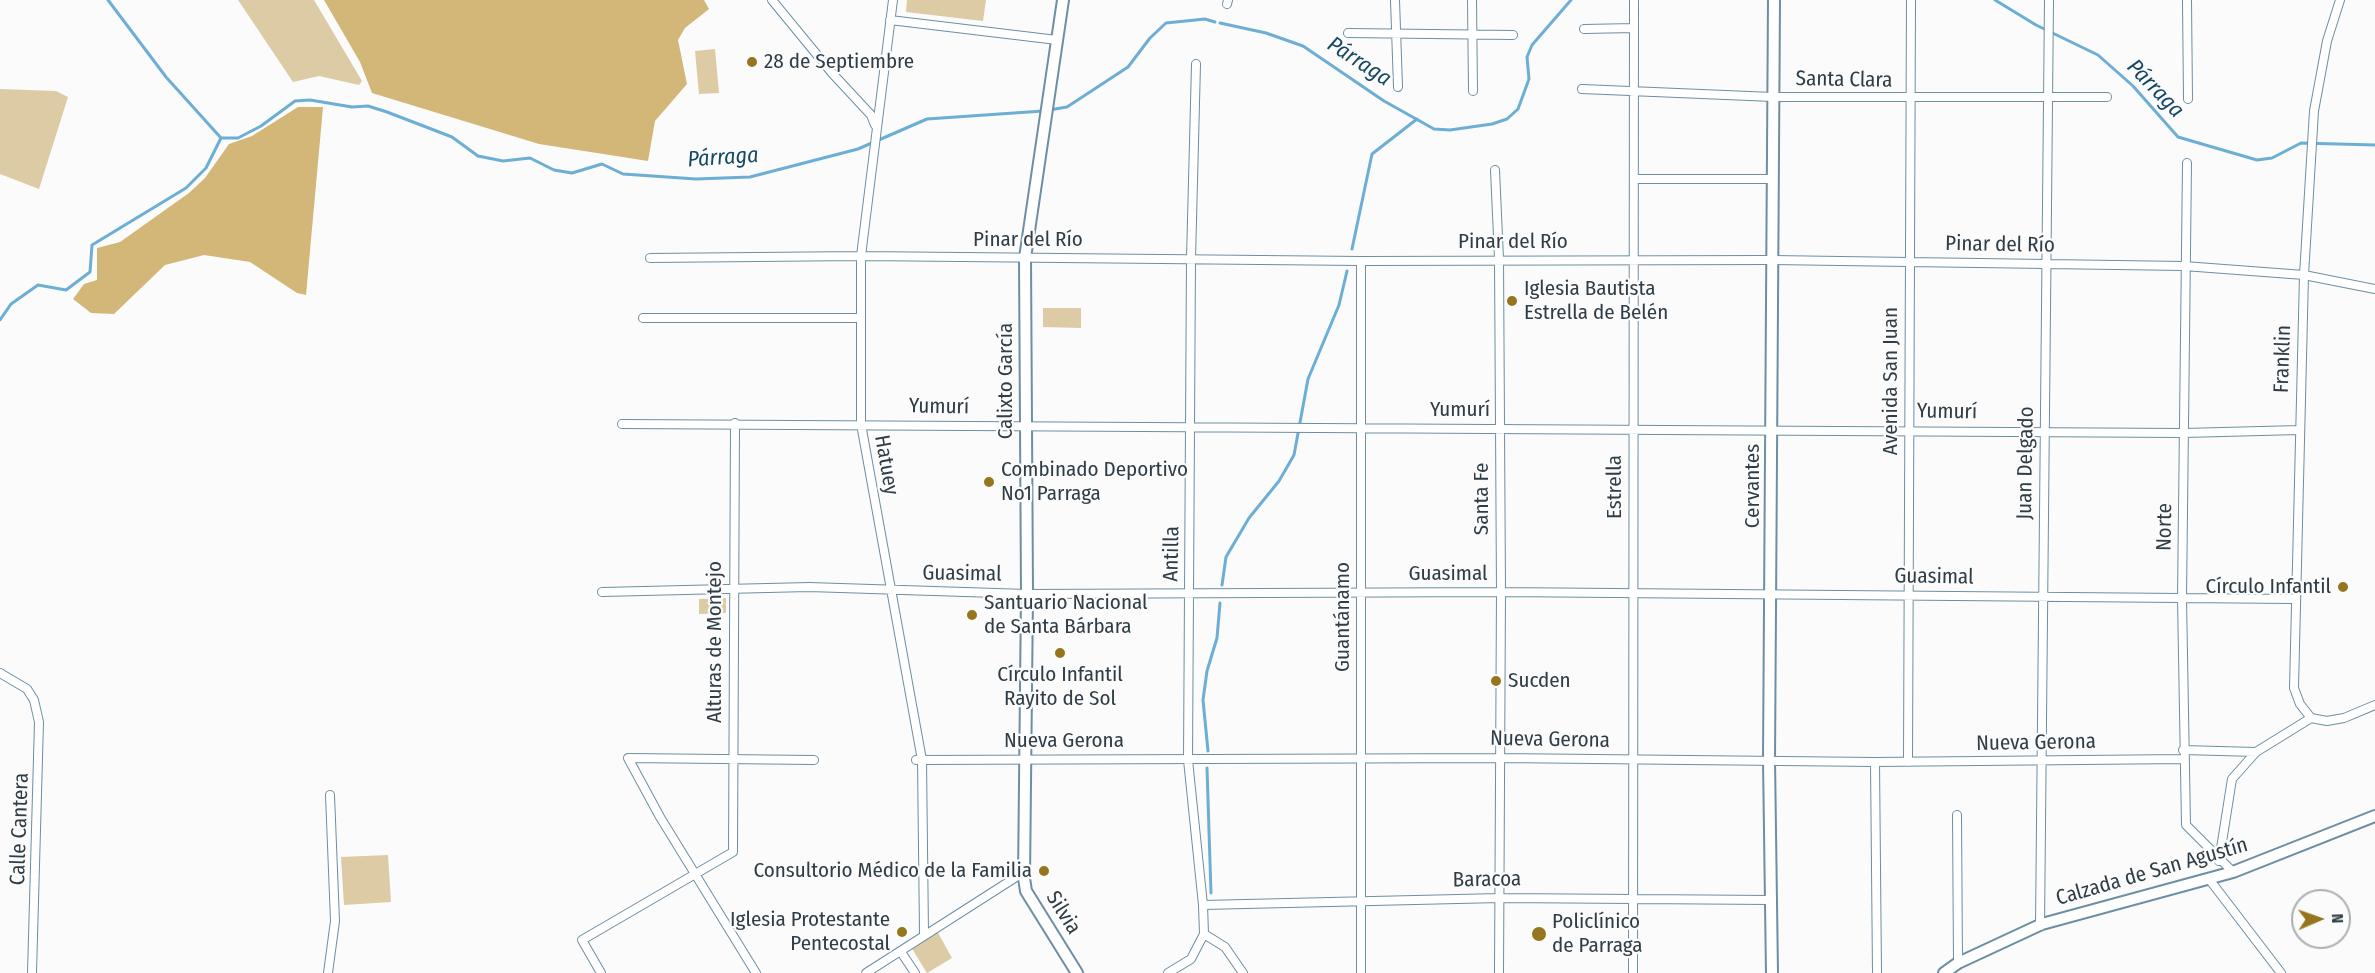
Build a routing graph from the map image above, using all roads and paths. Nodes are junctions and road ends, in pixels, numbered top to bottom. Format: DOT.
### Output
graph roads {
  1 [pos="772,0"];
  2 [pos="893,0"];
  3 [pos="1063,0"];
  4 [pos="1395,0"];
  5 [pos="1472,0"];
  6 [pos="1634,0"];
  7 [pos="1774,0"];
  8 [pos="1911,0"];
  9 [pos="2049,0"];
  10 [pos="2187,0"];
  11 [pos="2340,0"];
  12 [pos="890,20"];
  13 [pos="1634,28"];
  14 [pos="1584,29"];
  15 [pos="1348,33"];
  16 [pos="1395,33"];
  17 [pos="1472,34"];
  18 [pos="1513,35"];
  19 [pos="1057,40"];
  20 [pos="1196,64"];
  21 [pos="1398,87"];
  22 [pos="1582,89"];
  23 [pos="1473,91"];
  24 [pos="1634,93"];
  25 [pos="1773,97"];
  26 [pos="2107,97"];
  27 [pos="2048,98"];
  28 [pos="1910,99"];
  29 [pos="2188,99"];
  30 [pos="876,126"];
  31 [pos="2187,163"];
  32 [pos="1495,170"];
  33 [pos="1634,179"];
  34 [pos="1772,179"];
  35 [pos="861,256"];
  36 [pos="650,258"];
  37 [pos="1025,258"];
  38 [pos="1191,259"];
  39 [pos="1499,259"];
  40 [pos="1772,260"];
  41 [pos="1361,261"];
  42 [pos="1632,261"];
  43 [pos="1910,262"];
  44 [pos="2046,264"];
  45 [pos="2184,266"];
  46 [pos="2304,275"];
  47 [pos="2375,289"];
  48 [pos="643,318"];
  49 [pos="859,318"];
  50 [pos="735,423"];
  51 [pos="622,424"];
  52 [pos="861,424"];
  53 [pos="1192,425"];
  54 [pos="1025,426"];
  55 [pos="1362,428"];
  56 [pos="1500,428"];
  57 [pos="1632,429"];
  58 [pos="1910,429"];
  59 [pos="2299,429"];
  60 [pos="1773,430"];
  61 [pos="2044,431"];
  62 [pos="2184,433"];
  63 [pos="733,591"];
  64 [pos="890,591"];
  65 [pos="602,592"];
  66 [pos="1501,592"];
  67 [pos="1190,593"];
  68 [pos="1361,593"];
  69 [pos="1633,593"];
  70 [pos="1027,594"];
  71 [pos="1772,594"];
  72 [pos="1908,594"];
  73 [pos="2043,596"];
  74 [pos="2182,598"];
  75 [pos="2294,598"];
  76 [pos="0,673"];
  77 [pos="2375,705"];
  78 [pos="2311,718"];
  79 [pos="2183,750"];
  80 [pos="2256,752"];
  81 [pos="1500,758"];
  82 [pos="733,759"];
  83 [pos="1026,759"];
  84 [pos="1361,759"];
  85 [pos="1633,759"];
  86 [pos="2184,759"];
  87 [pos="814,760"];
  88 [pos="919,760"];
  89 [pos="1188,760"];
  90 [pos="1769,760"];
  91 [pos="2041,761"];
  92 [pos="1875,762"];
  93 [pos="1908,762"];
  94 [pos="330,795"];
  95 [pos="1957,815"];
  96 [pos="2375,816"];
  97 [pos="2219,861"];
  98 [pos="1024,872"];
  99 [pos="2233,872"];
  100 [pos="695,873"];
  101 [pos="2209,879"];
  102 [pos="1500,898"];
  103 [pos="1633,898"];
  104 [pos="1362,900"];
  105 [pos="1772,900"];
  106 [pos="1203,905"];
  107 [pos="2040,926"];
  108 [pos="924,934"];
  109 [pos="1204,934"];
  110 [pos="901,952"];
  111 [pos="1958,963"];
  112 [pos="32,973"];
  113 [pos="328,973"];
  114 [pos="601,973"];
  115 [pos="756,973"];
  116 [pos="866,973"];
  117 [pos="915,973"];
  118 [pos="1077,973"];
  119 [pos="1168,973"];
  120 [pos="1243,973"];
  121 [pos="1361,973"];
  122 [pos="1499,973"];
  123 [pos="1633,973"];
  124 [pos="1772,973"];
  125 [pos="1877,973"];
  126 [pos="1944,973"];
  127 [pos="2281,973"];
  1 -- 30 [label="street"];
  2 -- 12 [label="street, Hatuey"];
  3 -- 19 [label="main road, Calixto García"];
  4 -- 16 [label="street"];
  5 -- 17 [label="street"];
  6 -- 13 [label="street, Estrella"];
  7 -- 25 [label="main road, Cervantes"];
  8 -- 28 [label="street, Avenida San Juan"];
  9 -- 27 [label="street, Juan Delgado"];
  10 -- 29 [label="street"];
  11 -- 46 [label="street, Franklin"];
  12 -- 19 [label="street"];
  12 -- 30 [label="street, Hatuey"];
  13 -- 14 [label="street"];
  13 -- 24 [label="street, Estrella"];
  15 -- 16 [label="street"];
  16 -- 17 [label="street"];
  16 -- 21 [label="street"];
  17 -- 18 [label="street"];
  17 -- 23 [label="street"];
  19 -- 37 [label="main road, Calixto García"];
  20 -- 38 [label="street, Antilla"];
  22 -- 24 [label="street, Santa Clara"];
  24 -- 25 [label="street, Santa Clara"];
  24 -- 33 [label="street, Estrella"];
  25 -- 28 [label="street, Santa Clara"];
  25 -- 34 [label="main road, Cervantes"];
  26 -- 27 [label="street, Santa Clara"];
  27 -- 28 [label="street, Santa Clara"];
  27 -- 44 [label="street, Juan Delgado"];
  28 -- 43 [label="street, Avenida San Juan"];
  30 -- 35 [label="street, Hatuey"];
  31 -- 45 [label="street, Norte"];
  32 -- 39 [label="street, Santa Fe"];
  33 -- 34 [label="street"];
  33 -- 42 [label="street, Estrella"];
  34 -- 40 [label="main road, Cervantes"];
  35 -- 36 [label="street, Pinar del Río"];
  35 -- 37 [label="street, Pinar del Río"];
  35 -- 49 [label="street, Hatuey"];
  37 -- 38 [label="street, Pinar del Río"];
  37 -- 54 [label="main road, Calixto García"];
  38 -- 41 [label="street, Pinar del Río"];
  38 -- 53 [label="street, Antilla"];
  39 -- 41 [label="street, Pinar del Río"];
  39 -- 42 [label="street, Pinar del Río"];
  39 -- 56 [label="street, Santa Fe"];
  40 -- 42 [label="street, Pinar del Río"];
  40 -- 43 [label="street, Pinar del Río"];
  40 -- 60 [label="main road, Cervantes"];
  41 -- 55 [label="street, Guantánamo"];
  42 -- 57 [label="street, Estrella"];
  43 -- 44 [label="street, Pinar del Río"];
  43 -- 58 [label="street, Avenida San Juan"];
  44 -- 45 [label="street, Pinar del Río"];
  44 -- 61 [label="street, Juan Delgado"];
  45 -- 46 [label="street, Pinar del Río"];
  45 -- 62 [label="street, Norte"];
  46 -- 47 [label="street, Pinar del Río"];
  46 -- 59 [label="street, Franklin"];
  48 -- 49 [label="street"];
  49 -- 52 [label="street, Hatuey"];
  50 -- 51 [label="street, Yumurí"];
  50 -- 52 [label="street, Yumurí"];
  50 -- 63 [label="street, Alturas de Montejo"];
  52 -- 54 [label="street, Yumurí"];
  52 -- 64 [label="street, Hatuey"];
  53 -- 54 [label="street, Yumurí"];
  53 -- 55 [label="street, Yumurí"];
  53 -- 67 [label="street, Antilla"];
  54 -- 70 [label="main road, Calixto García"];
  55 -- 56 [label="street, Yumurí"];
  55 -- 68 [label="street, Guantánamo"];
  56 -- 57 [label="street, Yumurí"];
  56 -- 66 [label="street, Santa Fe"];
  57 -- 60 [label="street, Yumurí"];
  57 -- 69 [label="street, Estrella"];
  58 -- 60 [label="street, Yumurí"];
  58 -- 61 [label="street, Yumurí"];
  58 -- 72 [label="street, Avenida San Juan"];
  59 -- 62 [label="street, Yumurí"];
  59 -- 75 [label="street, Franklin"];
  60 -- 71 [label="main road, Cervantes"];
  61 -- 62 [label="street, Yumurí"];
  61 -- 73 [label="street, Juan Delgado"];
  62 -- 74 [label="street, Norte"];
  63 -- 64 [label="street, Guasimal"];
  63 -- 65 [label="street, Guasimal"];
  63 -- 82 [label="street, Alturas de Montejo"];
  64 -- 70 [label="street, Guasimal"];
  64 -- 88 [label="street, Hatuey"];
  66 -- 68 [label="street, Guasimal"];
  66 -- 69 [label="street, Guasimal"];
  66 -- 81 [label="street, Santa Fe"];
  67 -- 68 [label="street, Guasimal"];
  67 -- 70 [label="street, Guasimal"];
  67 -- 89 [label="street, Antilla"];
  68 -- 84 [label="street, Guantánamo"];
  69 -- 71 [label="street, Guasimal"];
  69 -- 85 [label="street, Estrella"];
  70 -- 83 [label="main road, Calixto García"];
  71 -- 72 [label="street, Guasimal"];
  71 -- 90 [label="main road, Cervantes"];
  72 -- 73 [label="street, Guasimal"];
  72 -- 93 [label="street, Avenida San Juan"];
  73 -- 74 [label="street, Guasimal"];
  73 -- 91 [label="street, Juan Delgado"];
  74 -- 75 [label="street, Guasimal"];
  74 -- 79 [label="street, Norte"];
  75 -- 78 [label="street, Franklin"];
  76 -- 112 [label="street, Calle Cantera"];
  77 -- 78 [label="street"];
  78 -- 80 [label="street"];
  79 -- 80 [label="street"];
  79 -- 86 [label="street, Norte"];
  80 -- 97 [label="street"];
  81 -- 84 [label="street, Nueva Gerona"];
  81 -- 85 [label="street, Nueva Gerona"];
  81 -- 102 [label="street, Santa Fe"];
  82 -- 87 [label="street"];
  82 -- 100 [label="street, Alturas de Montejo"];
  82 -- 100 [label="street"];
  83 -- 88 [label="street, Nueva Gerona"];
  83 -- 89 [label="street, Nueva Gerona"];
  83 -- 98 [label="main road, Calixto García"];
  84 -- 89 [label="street, Nueva Gerona"];
  84 -- 104 [label="street, Guantánamo"];
  85 -- 90 [label="street, Nueva Gerona"];
  85 -- 103 [label="street, Estrella"];
  86 -- 91 [label="street, Nueva Gerona"];
  86 -- 97 [label="street, Norte"];
  88 -- 108 [label="street, Hatuey"];
  89 -- 106 [label="street, Antilla"];
  90 -- 92 [label="street, Nueva Gerona"];
  90 -- 105 [label="main road, Cervantes"];
  91 -- 93 [label="street, Nueva Gerona"];
  91 -- 107 [label="street, Juan Delgado"];
  92 -- 93 [label="street, Nueva Gerona"];
  92 -- 125 [label="street"];
  94 -- 113 [label="street"];
  95 -- 111 [label="street"];
  96 -- 99 [label="main road, Calzada de San Agustín"];
  97 -- 99 [label="street, Norte"];
  98 -- 108 [label="street"];
  98 -- 118 [label="main road, Silvia"];
  99 -- 101 [label="main road, Calzada de San Agustín"];
  100 -- 114 [label="street"];
  100 -- 115 [label="street"];
  101 -- 107 [label="main road, Calzada de San Agustín"];
  101 -- 127 [label="street"];
  102 -- 103 [label="street, Baracoa"];
  102 -- 104 [label="street, Baracoa"];
  102 -- 122 [label="street, Santa Fe"];
  103 -- 105 [label="street, Baracoa"];
  103 -- 123 [label="street, Estrella"];
  104 -- 106 [label="street, Baracoa"];
  104 -- 121 [label="street, Guantánamo"];
  105 -- 124 [label="main road, Cervantes"];
  106 -- 109 [label="street, Antilla"];
  107 -- 111 [label="main road, Calzada de San Agustín"];
  108 -- 110 [label="street"];
  109 -- 119 [label="street"];
  109 -- 120 [label="street"];
  110 -- 116 [label="street"];
  110 -- 117 [label="street"];
  111 -- 126 [label="main road, Calzada de San Agustín"];
}
